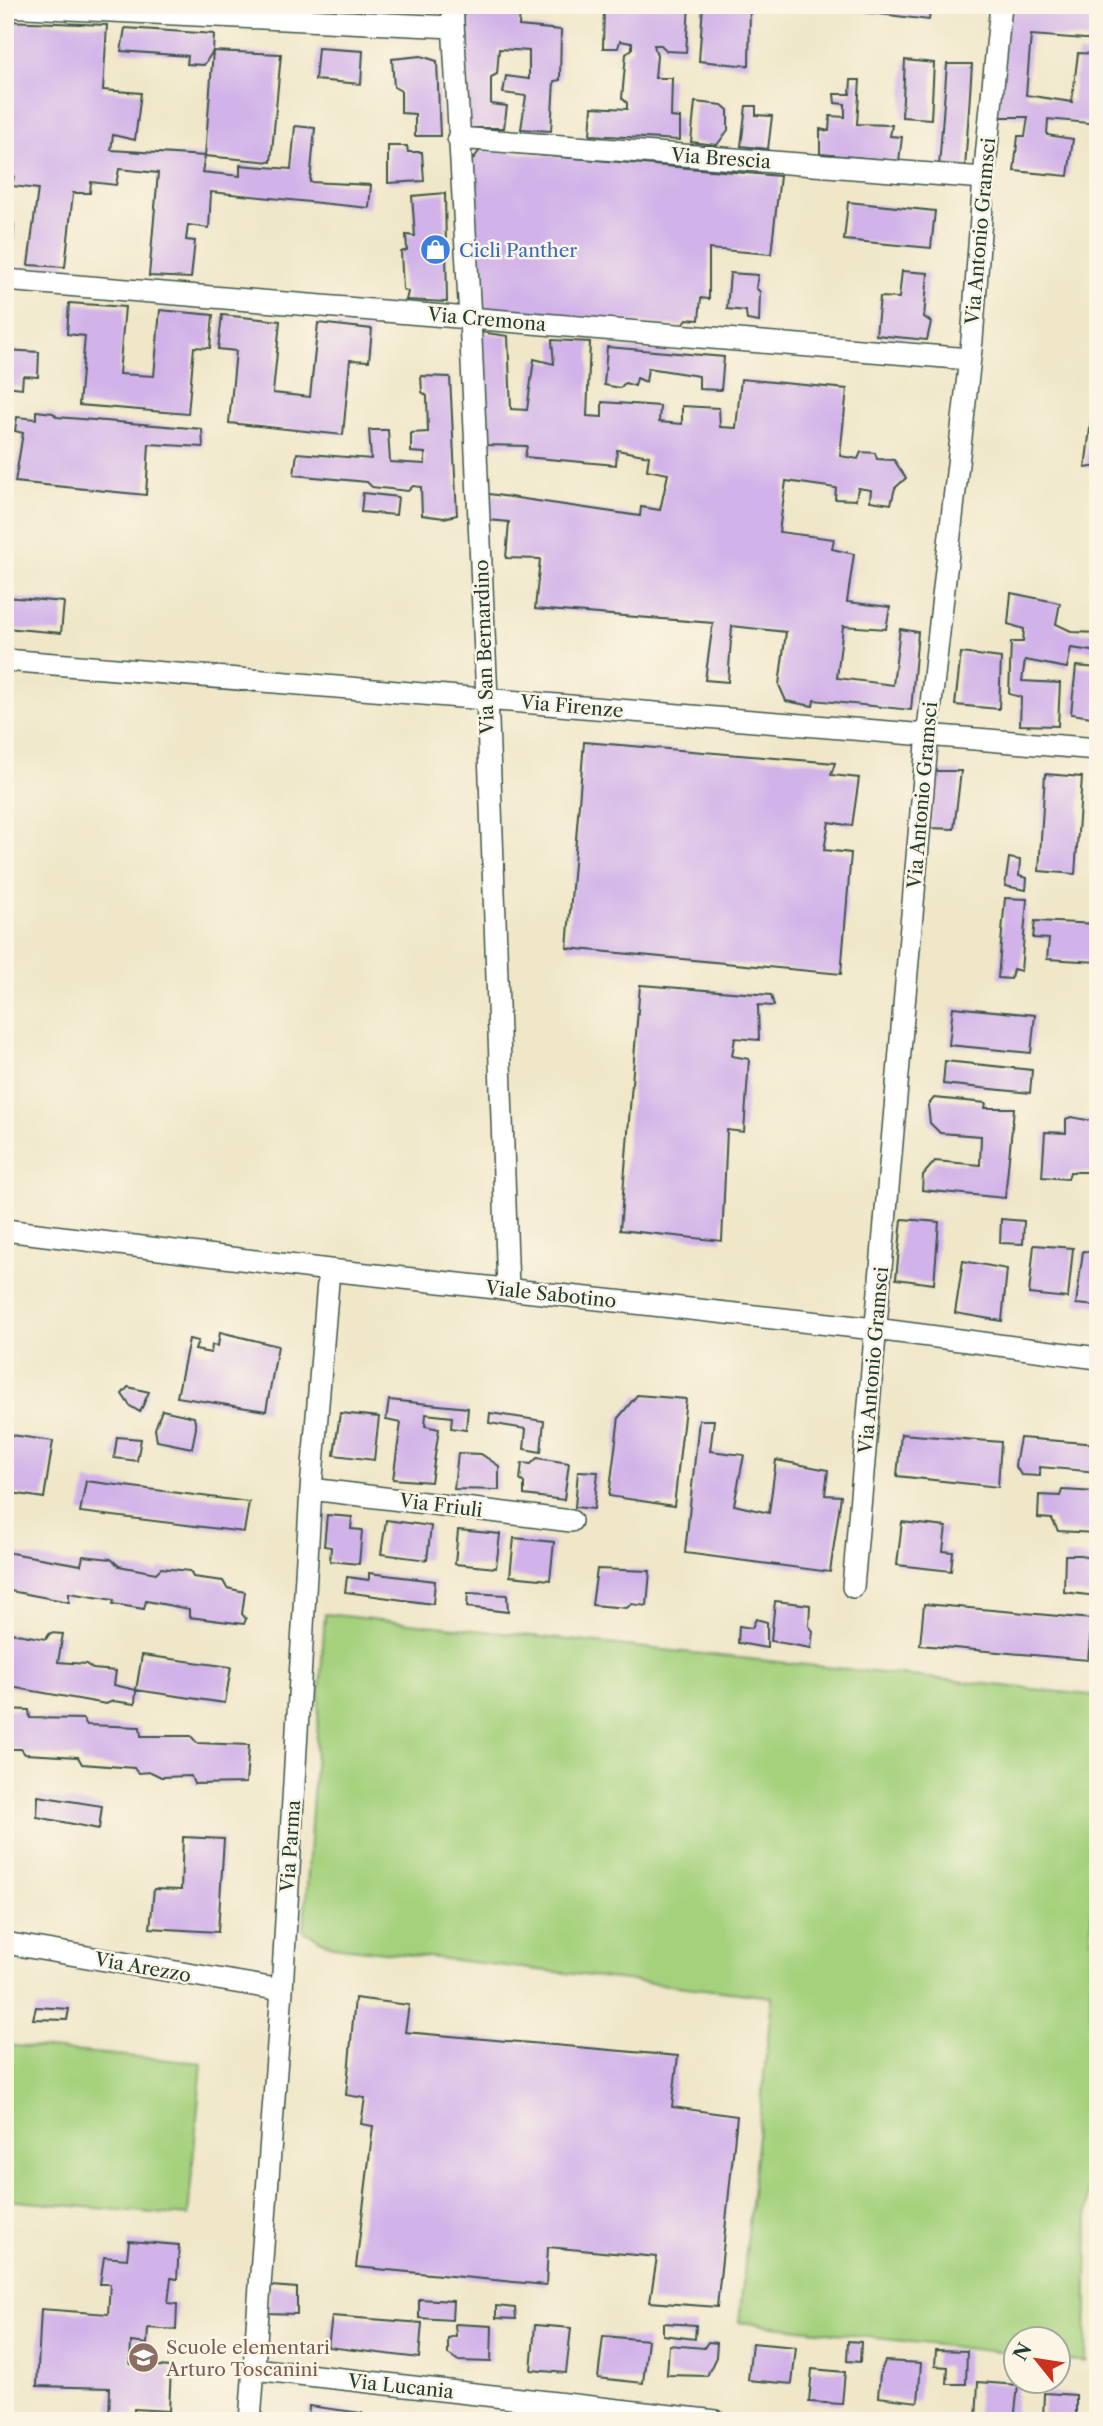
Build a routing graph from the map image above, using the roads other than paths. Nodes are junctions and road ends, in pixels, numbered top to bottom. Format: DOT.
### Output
graph roads {
  1 [pos="452,5"];
  2 [pos="1001,5"];
  3 [pos="5,6"];
  4 [pos="453,27"];
  5 [pos="458,138"];
  6 [pos="984,178"];
  7 [pos="5,281"];
  8 [pos="470,318"];
  9 [pos="969,359"];
  10 [pos="5,660"];
  11 [pos="487,699"];
  12 [pos="928,736"];
  13 [pos="1098,749"];
  14 [pos="5,1230"];
  15 [pos="329,1270"];
  16 [pos="508,1289"];
  17 [pos="875,1329"];
  18 [pos="1098,1358"];
  19 [pos="312,1489"];
  20 [pos="570,1521"];
  21 [pos="853,1587"];
  22 [pos="5,1943"];
  23 [pos="282,1990"];
  24 [pos="254,2369"];
  25 [pos="250,2421"];
  26 [pos="716,2421"];
  1 -- 4 [label="street, Via San Bernardino"];
  2 -- 6 [label="street, Via Antonio Gramsci"];
  3 -- 4 [label="street"];
  4 -- 5 [label="street, Via San Bernardino"];
  5 -- 6 [label="street, Via Brescia"];
  5 -- 8 [label="street, Via San Bernardino"];
  6 -- 9 [label="street, Via Antonio Gramsci"];
  7 -- 8 [label="street, Via Cremona"];
  8 -- 9 [label="street, Via Cremona"];
  8 -- 11 [label="street, Via San Bernardino"];
  9 -- 12 [label="street, Via Antonio Gramsci"];
  10 -- 11 [label="street, Via Firenze"];
  11 -- 12 [label="street, Via Firenze"];
  11 -- 16 [label="street, Via San Bernardino"];
  12 -- 13 [label="street, Via Firenze"];
  12 -- 17 [label="street, Via Antonio Gramsci"];
  14 -- 15 [label="street, Viale Sabotino"];
  15 -- 16 [label="street, Viale Sabotino"];
  15 -- 19 [label="street, Via Parma"];
  16 -- 17 [label="street, Viale Sabotino"];
  17 -- 18 [label="street, Viale Sabotino"];
  17 -- 21 [label="street, Via Antonio Gramsci"];
  19 -- 20 [label="street, Via Friuli"];
  19 -- 23 [label="street, Via Parma"];
  22 -- 23 [label="street, Via Arezzo"];
  23 -- 24 [label="street, Via Parma"];
  24 -- 25 [label="street, Via Parma"];
  24 -- 26 [label="street, Via Lucania"];
}
